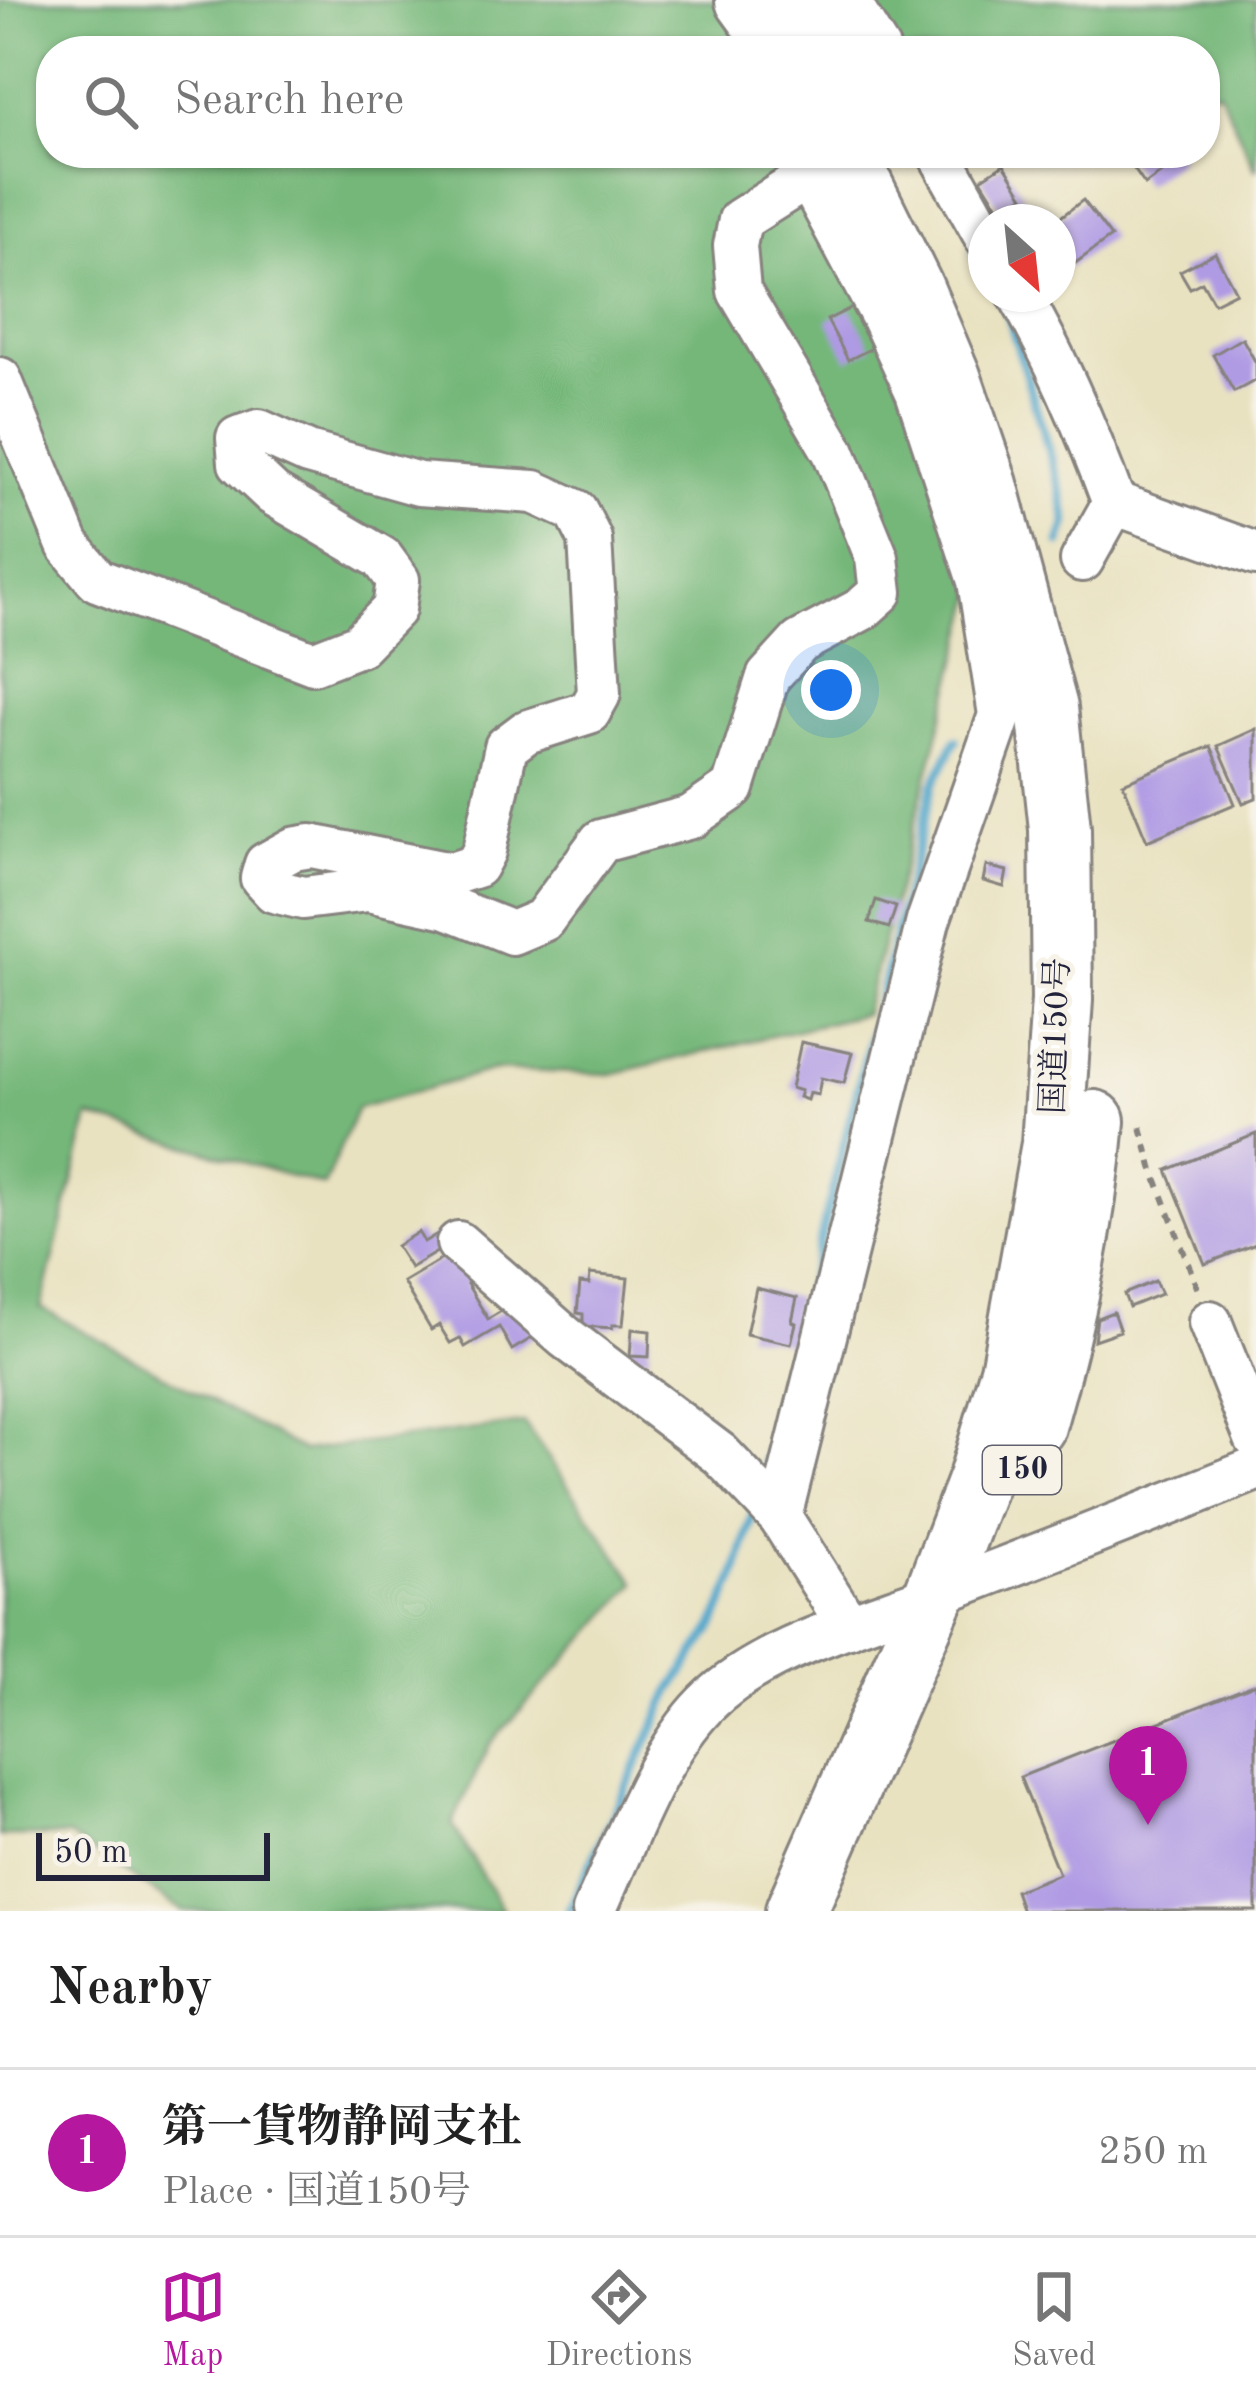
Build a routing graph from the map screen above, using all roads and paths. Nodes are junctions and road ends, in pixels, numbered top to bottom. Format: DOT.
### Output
graph roads {
  1 [pos="746,0"];
  2 [pos="796,0"];
  3 [pos="847,0"];
  4 [pos="771,36"];
  5 [pos="820,36"];
  6 [pos="869,36"];
  7 [pos="823,168"];
  8 [pos="827,168"];
  9 [pos="827,168"];
  10 [pos="898,168"];
  11 [pos="947,168"];
  12 [pos="968,205"];
  13 [pos="1030,312"];
  14 [pos="0,379"];
  15 [pos="1114,503"];
  16 [pos="1256,554"];
  17 [pos="1082,560"];
  18 [pos="1136,1108"];
  19 [pos="458,1243"];
  20 [pos="1210,1322"];
  21 [pos="1256,1438"];
  22 [pos="1256,1468"];
  23 [pos="780,1517"];
  24 [pos="958,1585"];
  25 [pos="849,1626"];
  26 [pos="594,1911"];
  27 [pos="796,1911"];
  28 [pos="835,1911"];
  1 -- 4 [label="highway"];
  2 -- 5 [label="highway"];
  3 -- 6 [label="street"];
  7 -- 14 [label="street"];
  8 -- 24 [label="highway, 国道150号 / 150"];
  9 -- 23 [label="street"];
  10 -- 24 [label="highway, 国道150号 / 150"];
  11 -- 12 [label="street"];
  13 -- 15 [label="street"];
  15 -- 16 [label="street"];
  15 -- 17 [label="street"];
  18 -- 20 [label="path"];
  19 -- 23 [label="street"];
  20 -- 21 [label="street"];
  22 -- 24 [label="street"];
  23 -- 25 [label="street"];
  24 -- 25 [label="street"];
  24 -- 27 [label="highway, 国道150号 / 150"];
  24 -- 28 [label="highway, 国道150号 / 150"];
  25 -- 26 [label="street"];
}
